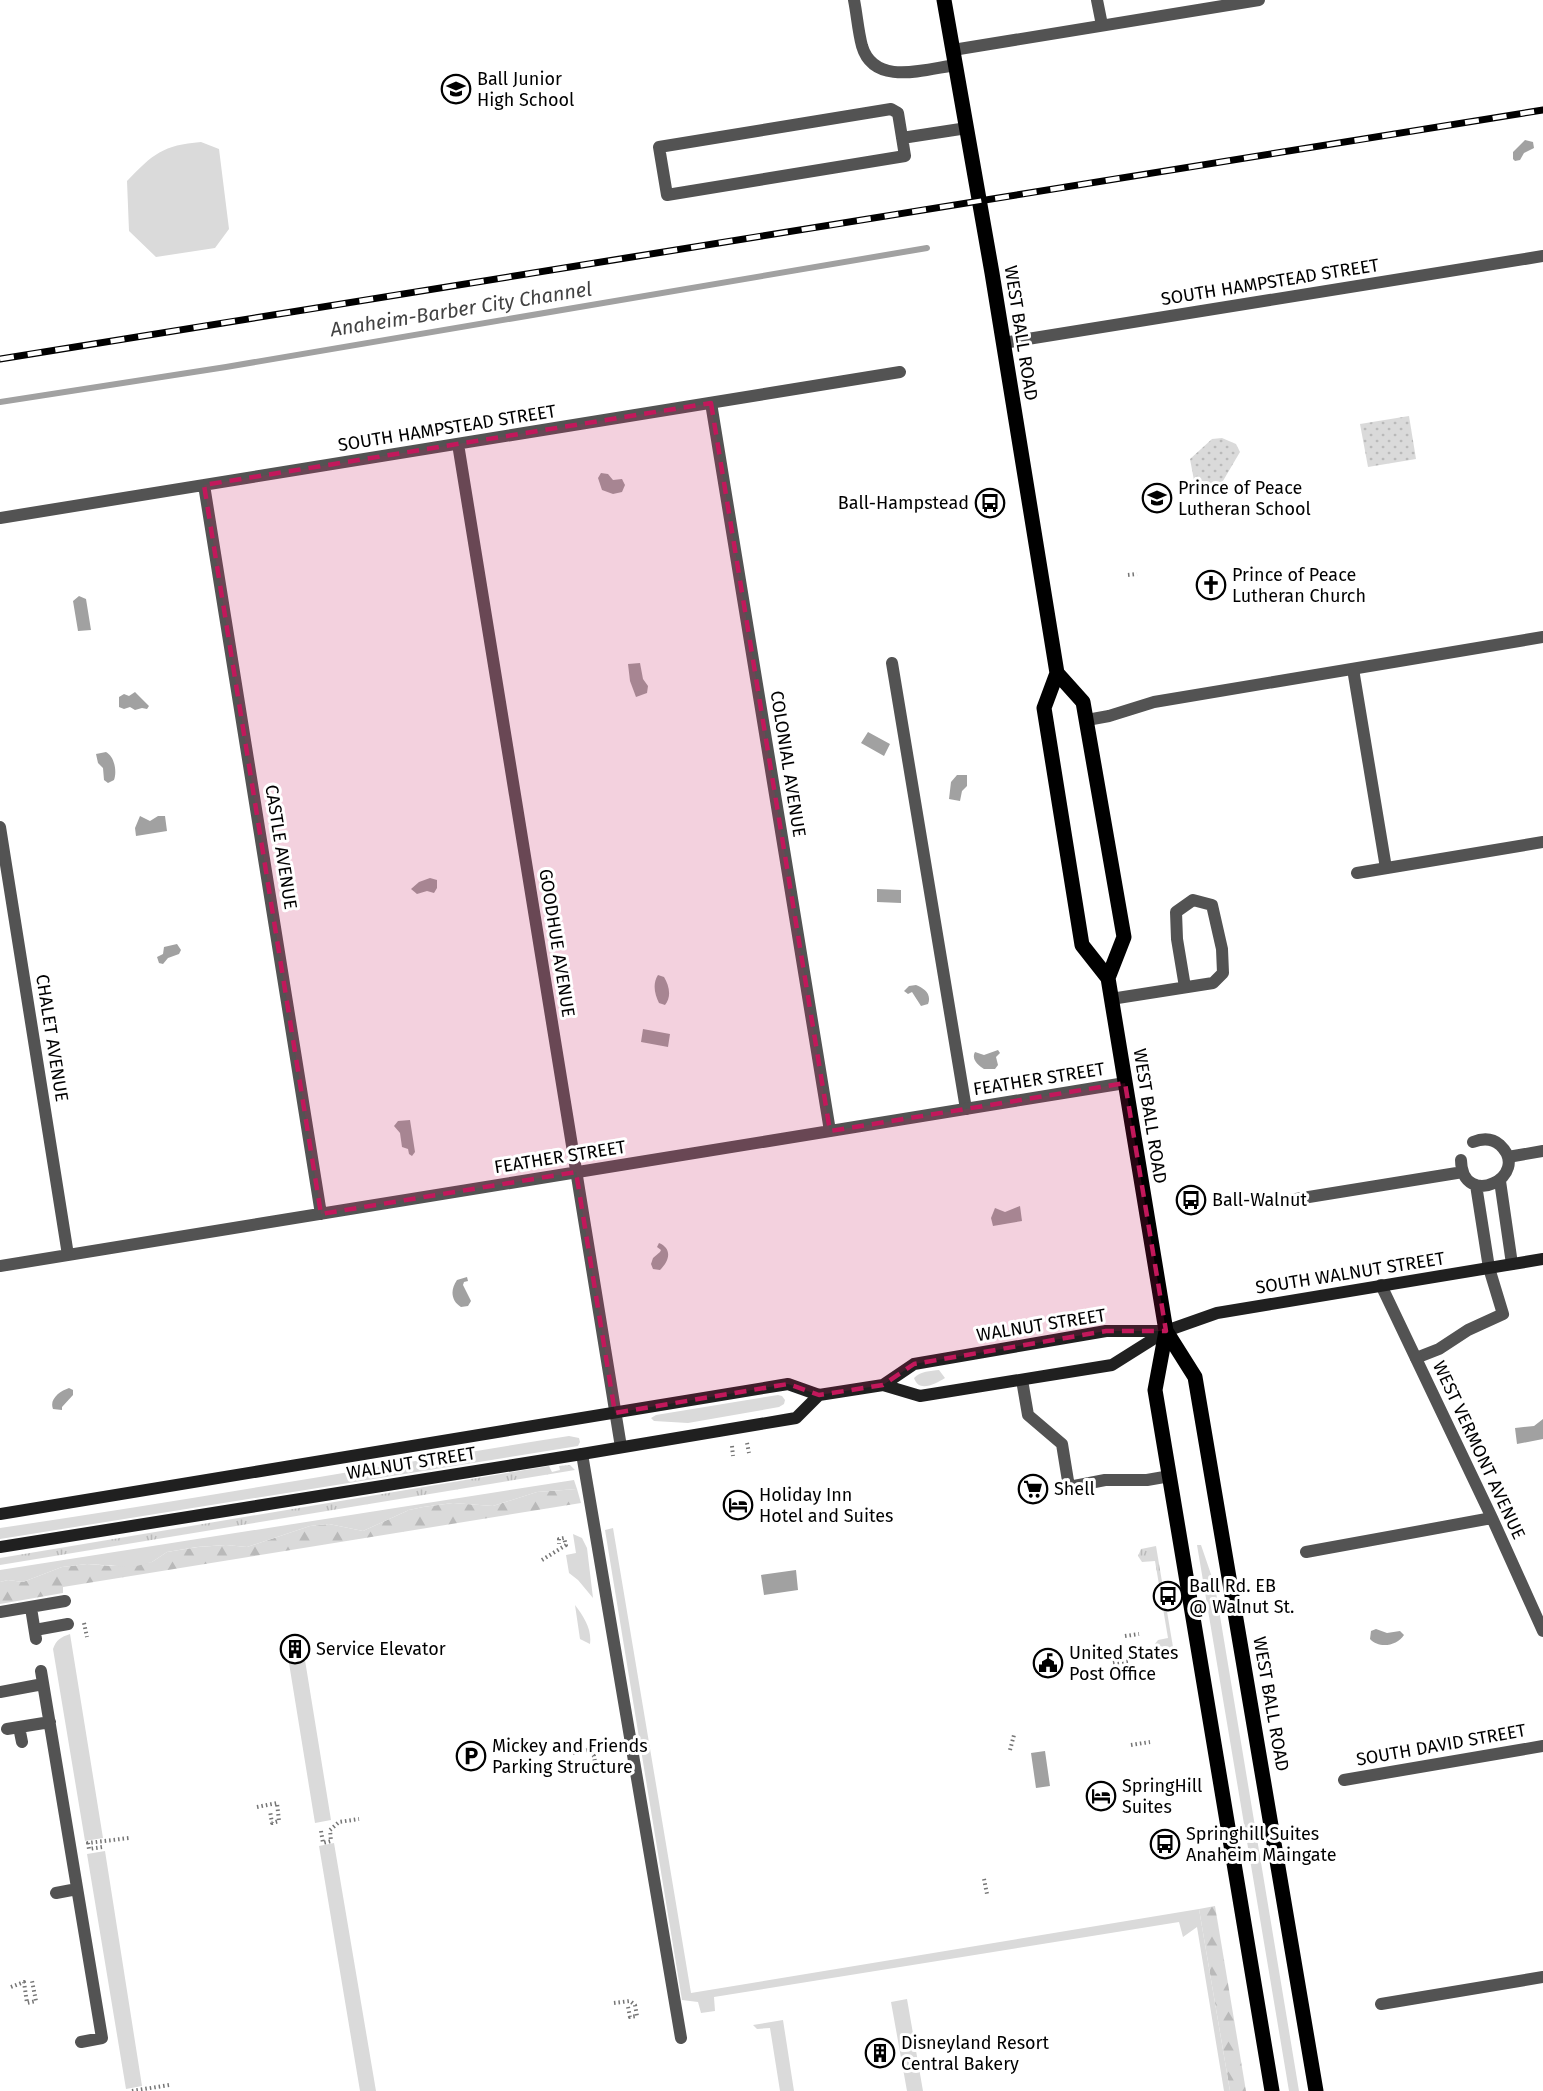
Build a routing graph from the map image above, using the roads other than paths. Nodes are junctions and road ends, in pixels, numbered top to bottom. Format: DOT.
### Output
graph roads {
  1 [pos="854,0"];
  2 [pos="944,0"];
  3 [pos="1097,0"];
  4 [pos="1259,0"];
  5 [pos="1223,3"];
  6 [pos="1102,26"];
  7 [pos="955,58"];
  8 [pos="967,128"];
  9 [pos="902,138"];
  10 [pos="1543,256"];
  11 [pos="1003,343"];
  12 [pos="900,372"];
  13 [pos="711,403"];
  14 [pos="458,444"];
  15 [pos="204,485"];
  16 [pos="0,519"];
  17 [pos="1543,637"];
  18 [pos="892,663"];
  19 [pos="1353,669"];
  20 [pos="1057,673"];
  21 [pos="1087,720"];
  22 [pos="0,827"];
  23 [pos="1543,842"];
  24 [pos="1386,868"];
  25 [pos="1357,873"];
  26 [pos="1108,978"];
  27 [pos="1185,987"];
  28 [pos="1111,999"];
  29 [pos="1125,1083"];
  30 [pos="966,1109"];
  31 [pos="830,1131"];
  32 [pos="1473,1142"];
  33 [pos="1543,1151"];
  34 [pos="1508,1157"];
  35 [pos="576,1172"];
  36 [pos="1500,1180"];
  37 [pos="1476,1185"];
  38 [pos="1284,1200"];
  39 [pos="321,1214"];
  40 [pos="68,1255"];
  41 [pos="1543,1259"];
  42 [pos="1512,1264"];
  43 [pos="0,1266"];
  44 [pos="1489,1268"];
  45 [pos="1381,1285"];
  46 [pos="1166,1331"];
  47 [pos="1416,1358"];
  48 [pos="1022,1380"];
  49 [pos="883,1385"];
  50 [pos="819,1395"];
  51 [pos="615,1413"];
  52 [pos="621,1447"];
  53 [pos="582,1454"];
  54 [pos="1170,1476"];
  55 [pos="0,1514"];
  56 [pos="1492,1518"];
  57 [pos="0,1547"];
  58 [pos="1306,1552"];
  59 [pos="65,1601"];
  60 [pos="31,1608"];
  61 [pos="0,1612"];
  62 [pos="68,1624"];
  63 [pos="1543,1631"];
  64 [pos="0,1692"];
  65 [pos="50,1722"];
  66 [pos="22,1742"];
  67 [pos="1543,1746"];
  68 [pos="1344,1780"];
  69 [pos="77,1888"];
  70 [pos="56,1893"];
  71 [pos="1543,1977"];
  72 [pos="1381,2004"];
  73 [pos="681,2038"];
  74 [pos="81,2042"];
  75 [pos="1272,2091"];
  76 [pos="1316,2091"];
  1 -- 7 [label="street"];
  2 -- 7 [label="main road, WEST BALL ROAD"];
  3 -- 6 [label="street"];
  4 -- 5 [label="street"];
  5 -- 6 [label="street"];
  6 -- 7 [label="street"];
  7 -- 8 [label="main road, WEST BALL ROAD"];
  8 -- 9 [label="street"];
  8 -- 11 [label="main road, WEST BALL ROAD"];
  9 -- 9 [label="street"];
  10 -- 11 [label="street, SOUTH HAMPSTEAD STREET"];
  11 -- 20 [label="main road, WEST BALL ROAD"];
  12 -- 13 [label="street, SOUTH HAMPSTEAD STREET"];
  13 -- 14 [label="street, SOUTH HAMPSTEAD STREET"];
  13 -- 31 [label="street, COLONIAL AVENUE"];
  14 -- 15 [label="street, SOUTH HAMPSTEAD STREET"];
  14 -- 35 [label="street, GOODHUE AVENUE"];
  15 -- 16 [label="street, SOUTH HAMPSTEAD STREET"];
  15 -- 39 [label="street, CASTLE AVENUE"];
  17 -- 19 [label="street"];
  18 -- 30 [label="street"];
  19 -- 21 [label="street"];
  19 -- 24 [label="street"];
  20 -- 21 [label="main road, WEST BALL ROAD"];
  20 -- 26 [label="main road, WEST BALL ROAD"];
  21 -- 26 [label="main road, WEST BALL ROAD"];
  22 -- 40 [label="street, CHALET AVENUE"];
  23 -- 24 [label="street"];
  24 -- 25 [label="street"];
  26 -- 28 [label="main road, WEST BALL ROAD"];
  27 -- 27 [label="street"];
  27 -- 28 [label="street"];
  28 -- 29 [label="main road, WEST BALL ROAD"];
  29 -- 30 [label="street, FEATHER STREET"];
  29 -- 46 [label="main road, WEST BALL ROAD"];
  30 -- 31 [label="street, FEATHER STREET"];
  31 -- 35 [label="street, FEATHER STREET"];
  32 -- 34 [label="street"];
  33 -- 34 [label="street"];
  34 -- 36 [label="street"];
  35 -- 39 [label="street, FEATHER STREET"];
  35 -- 51 [label="street, GOODHUE AVENUE"];
  36 -- 37 [label="street"];
  36 -- 42 [label="street"];
  37 -- 38 [label="street"];
  37 -- 44 [label="street"];
  39 -- 40 [label="street, FEATHER STREET"];
  40 -- 43 [label="street, FEATHER STREET"];
  41 -- 42 [label="street, SOUTH WALNUT STREET"];
  42 -- 44 [label="street, SOUTH WALNUT STREET"];
  44 -- 45 [label="street, SOUTH WALNUT STREET"];
  44 -- 47 [label="street"];
  45 -- 46 [label="street, SOUTH WALNUT STREET"];
  45 -- 47 [label="street, WEST VERMONT AVENUE"];
  46 -- 48 [label="street, WALNUT STREET"];
  46 -- 49 [label="street, WALNUT STREET"];
  46 -- 54 [label="main road, WEST BALL ROAD"];
  46 -- 76 [label="main road, WEST BALL ROAD"];
  47 -- 56 [label="street, WEST VERMONT AVENUE"];
  48 -- 49 [label="street, WALNUT STREET"];
  48 -- 54 [label="street"];
  49 -- 50 [label="street, WALNUT STREET"];
  50 -- 51 [label="street, WALNUT STREET"];
  50 -- 52 [label="street, WALNUT STREET"];
  51 -- 52 [label="street, GOODHUE AVENUE"];
  51 -- 55 [label="street, WALNUT STREET"];
  52 -- 53 [label="street, WALNUT STREET"];
  53 -- 57 [label="street, WALNUT STREET"];
  53 -- 73 [label="street"];
  54 -- 75 [label="main road, WEST BALL ROAD"];
  56 -- 58 [label="street"];
  56 -- 63 [label="street, WEST VERMONT AVENUE"];
  59 -- 60 [label="street"];
  60 -- 61 [label="street"];
  60 -- 62 [label="street"];
  64 -- 65 [label="street"];
  65 -- 66 [label="street"];
  65 -- 69 [label="street"];
  67 -- 68 [label="street, SOUTH DAVID STREET"];
  69 -- 70 [label="street"];
  69 -- 74 [label="street"];
  71 -- 72 [label="street"];
}
